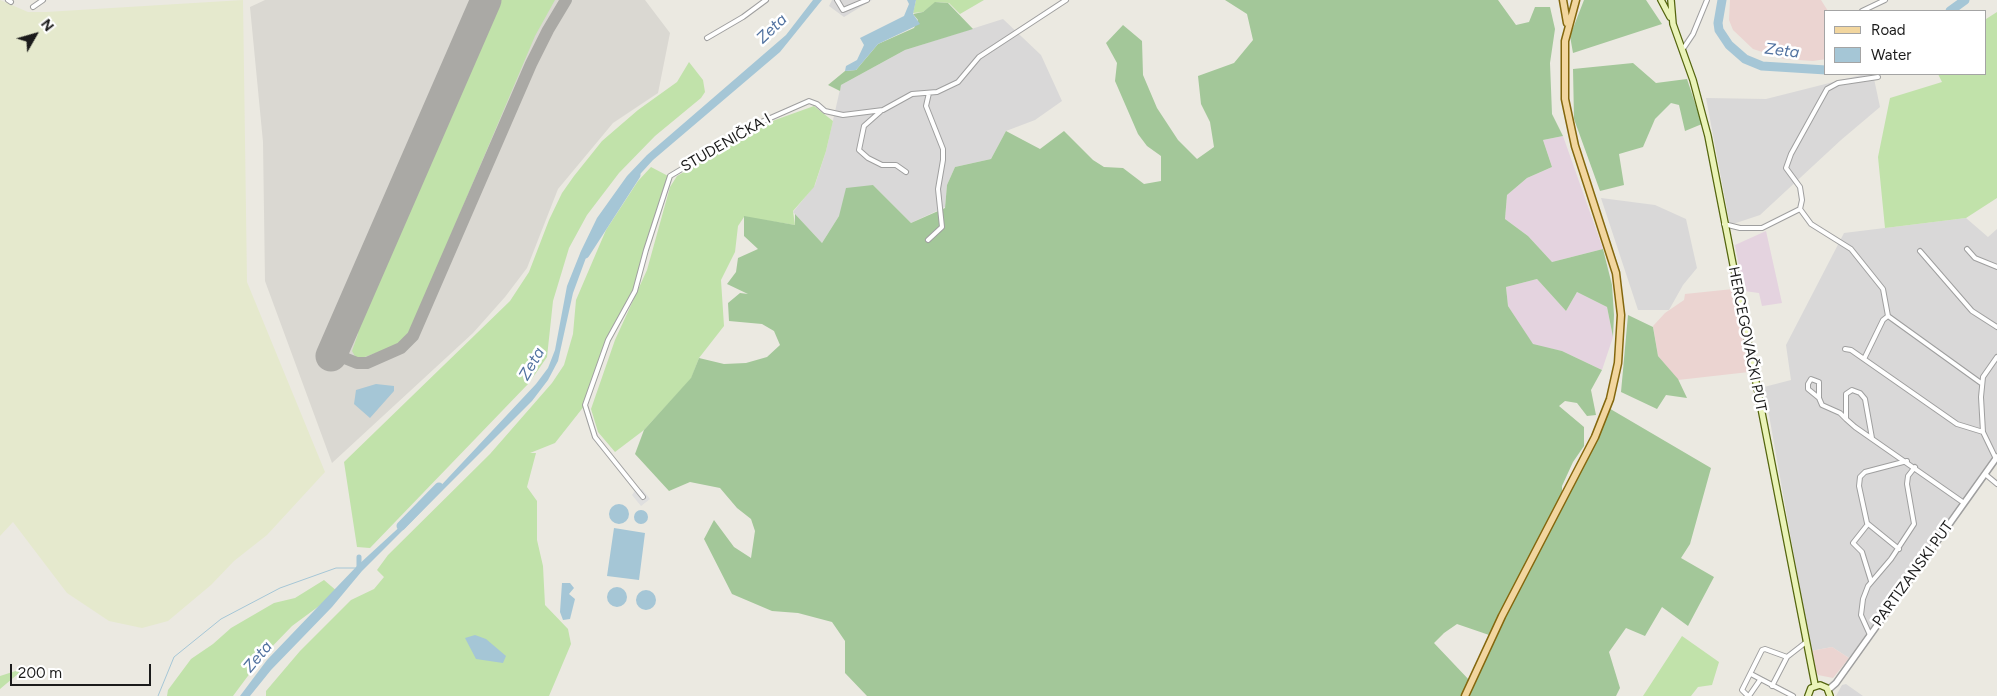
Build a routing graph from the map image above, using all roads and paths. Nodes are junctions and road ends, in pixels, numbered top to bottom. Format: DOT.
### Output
graph roads {
  1 [pos="43,0"];
  2 [pos="766,0"];
  3 [pos="837,0"];
  4 [pos="867,0"];
  5 [pos="1066,0"];
  6 [pos="1563,0"];
  7 [pos="1576,0"];
  8 [pos="1661,0"];
  9 [pos="1671,0"];
  10 [pos="1707,0"];
  11 [pos="1885,0"];
  12 [pos="33,6"];
  13 [pos="1864,10"];
  14 [pos="1673,24"];
  15 [pos="1568,27"];
  16 [pos="707,38"];
  17 [pos="1683,49"];
  18 [pos="1878,77"];
  19 [pos="929,93"];
  20 [pos="883,110"];
  21 [pos="906,172"];
  22 [pos="1800,209"];
  23 [pos="1724,224"];
  24 [pos="928,240"];
  25 [pos="1967,249"];
  26 [pos="1920,251"];
  27 [pos="1997,267"];
  28 [pos="1888,316"];
  29 [pos="1997,327"];
  30 [pos="1845,349"];
  31 [pos="1997,358"];
  32 [pos="1864,359"];
  33 [pos="1982,383"];
  34 [pos="1819,398"];
  35 [pos="1846,419"];
  36 [pos="1983,432"];
  37 [pos="1872,438"];
  38 [pos="1996,458"];
  39 [pos="1907,461"];
  40 [pos="1915,467"];
  41 [pos="1985,474"];
  42 [pos="1997,484"];
  43 [pos="643,497"];
  44 [pos="1964,503"];
  45 [pos="1868,524"];
  46 [pos="1899,548"];
  47 [pos="1872,581"];
  48 [pos="1870,635"];
  49 [pos="1806,643"];
  50 [pos="1787,657"];
  51 [pos="1751,674"];
  52 [pos="1760,680"];
  53 [pos="1772,686"];
  54 [pos="1815,686"];
  55 [pos="1829,693"];
  56 [pos="1783,694"];
  57 [pos="1465,696"];
  58 [pos="1749,696"];
  59 [pos="1793,696"];
  60 [pos="1808,696"];
  1 -- 12 [label="street"];
  2 -- 16 [label="street"];
  3 -- 4 [label="street"];
  5 -- 19 [label="street, STUDENIČKA I"];
  6 -- 15 [label="main road"];
  7 -- 15 [label="main road"];
  8 -- 14 [label="main road"];
  9 -- 14 [label="main road"];
  10 -- 17 [label="street"];
  11 -- 13 [label="street"];
  14 -- 17 [label="main road, HERCEGOVAČKI PUT"];
  15 -- 57 [label="main road"];
  17 -- 23 [label="main road, HERCEGOVAČKI PUT"];
  18 -- 22 [label="street"];
  19 -- 20 [label="street, STUDENIČKA I"];
  19 -- 24 [label="street"];
  20 -- 21 [label="street"];
  20 -- 43 [label="street, STUDENIČKA I"];
  22 -- 23 [label="street"];
  22 -- 28 [label="street"];
  23 -- 49 [label="main road, HERCEGOVAČKI PUT"];
  25 -- 27 [label="street"];
  26 -- 29 [label="street"];
  28 -- 32 [label="street"];
  28 -- 33 [label="street"];
  30 -- 32 [label="street"];
  31 -- 33 [label="street"];
  32 -- 36 [label="street"];
  33 -- 36 [label="street"];
  34 -- 34 [label="street"];
  34 -- 35 [label="street"];
  35 -- 37 [label="street"];
  35 -- 37 [label="street"];
  36 -- 38 [label="street"];
  37 -- 39 [label="street"];
  38 -- 41 [label="street, PARTIZANSKI PUT"];
  39 -- 40 [label="street"];
  39 -- 45 [label="street"];
  40 -- 44 [label="street"];
  40 -- 46 [label="street"];
  41 -- 42 [label="street"];
  41 -- 44 [label="street, PARTIZANSKI PUT"];
  44 -- 48 [label="street, PARTIZANSKI PUT"];
  45 -- 46 [label="street"];
  45 -- 47 [label="street"];
  46 -- 47 [label="street"];
  47 -- 48 [label="street"];
  48 -- 55 [label="street, PARTIZANSKI PUT"];
  49 -- 50 [label="street"];
  49 -- 54 [label="main road, HERCEGOVAČKI PUT"];
  50 -- 51 [label="street"];
  50 -- 53 [label="street"];
  51 -- 52 [label="street"];
  51 -- 58 [label="street"];
  52 -- 53 [label="street"];
  52 -- 58 [label="street"];
  53 -- 56 [label="street"];
  54 -- 55 [label="main road"];
  54 -- 60 [label="main road"];
  56 -- 59 [label="street"];
}
